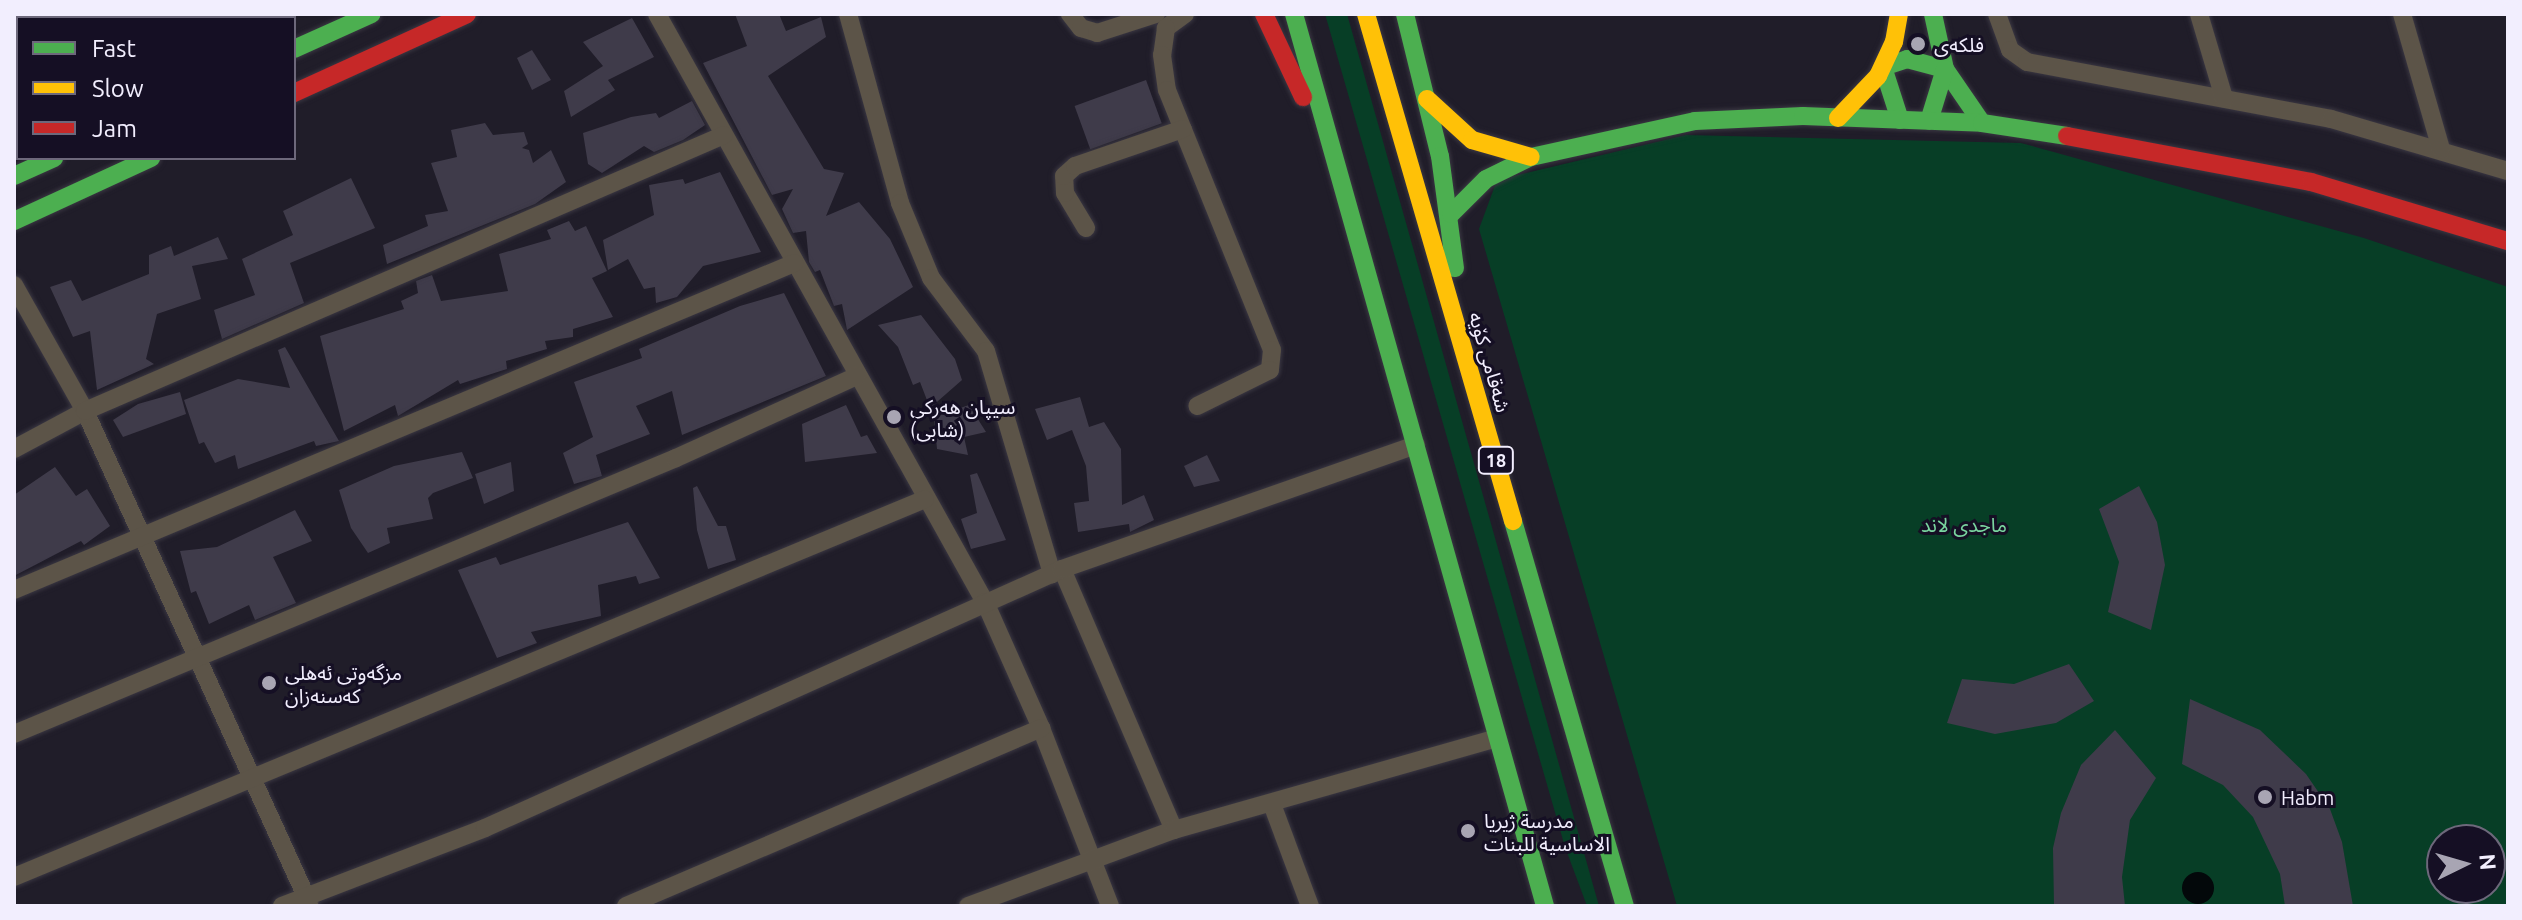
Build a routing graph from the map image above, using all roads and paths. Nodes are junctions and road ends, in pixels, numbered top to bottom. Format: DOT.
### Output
graph roads {
  1 [pos="372,14"];
  2 [pos="467,14"];
  3 [pos="657,14"];
  4 [pos="848,14"];
  5 [pos="1070,14"];
  6 [pos="1156,14"];
  7 [pos="1185,14"];
  8 [pos="1264,14"];
  9 [pos="1294,14"];
  10 [pos="1366,14"];
  11 [pos="1405,14"];
  12 [pos="1899,14"];
  13 [pos="1933,14"];
  14 [pos="1997,14"];
  15 [pos="2199,14"];
  16 [pos="2402,14"];
  17 [pos="296,48"];
  18 [pos="1883,67"];
  19 [pos="1945,69"];
  20 [pos="296,92"];
  21 [pos="2224,98"];
  22 [pos="1427,99"];
  23 [pos="1838,118"];
  24 [pos="1900,120"];
  25 [pos="1929,121"];
  26 [pos="1982,123"];
  27 [pos="1183,129"];
  28 [pos="724,135"];
  29 [pos="1332,149"];
  30 [pos="2441,149"];
  31 [pos="1531,157"];
  32 [pos="50,160"];
  33 [pos="147,160"];
  34 [pos="2508,171"];
  35 [pos="14,176"];
  36 [pos="1451,214"];
  37 [pos="14,221"];
  38 [pos="1086,228"];
  39 [pos="2508,241"];
  40 [pos="794,263"];
  41 [pos="14,285"];
  42 [pos="1459,333"];
  43 [pos="857,376"];
  44 [pos="1197,406"];
  45 [pos="85,411"];
  46 [pos="1416,445"];
  47 [pos="14,449"];
  48 [pos="925,499"];
  49 [pos="142,536"];
  50 [pos="1057,572"];
  51 [pos="14,590"];
  52 [pos="985,602"];
  53 [pos="198,658"];
  54 [pos="1041,728"];
  55 [pos="14,734"];
  56 [pos="1494,739"];
  57 [pos="253,779"];
  58 [pos="1272,804"];
  59 [pos="1174,830"];
  60 [pos="1092,858"];
  61 [pos="14,877"];
  62 [pos="308,901"];
  63 [pos="282,906"];
  64 [pos="626,906"];
  65 [pos="968,906"];
  66 [pos="1110,906"];
  67 [pos="1310,906"];
  68 [pos="1545,906"];
  69 [pos="1625,906"];
  1 -- 17 [label="main road"];
  2 -- 20 [label="main road"];
  3 -- 28 [label="street"];
  4 -- 50 [label="street"];
  5 -- 6 [label="street"];
  7 -- 27 [label="street"];
  8 -- 29 [label="main road"];
  9 -- 29 [label="main road"];
  10 -- 42 [label="main road, شەقامی کۆیە / 18"];
  11 -- 22 [label="main road"];
  12 -- 18 [label="main road"];
  13 -- 19 [label="main road"];
  14 -- 21 [label="street"];
  15 -- 21 [label="street"];
  16 -- 30 [label="street"];
  18 -- 19 [label="main road"];
  18 -- 23 [label="main road"];
  18 -- 24 [label="main road"];
  19 -- 25 [label="main road"];
  19 -- 26 [label="main road"];
  21 -- 30 [label="street"];
  22 -- 31 [label="main road"];
  22 -- 36 [label="main road"];
  23 -- 24 [label="main road"];
  23 -- 31 [label="main road"];
  24 -- 25 [label="main road"];
  25 -- 26 [label="main road"];
  26 -- 39 [label="main road"];
  27 -- 38 [label="street"];
  27 -- 44 [label="street"];
  28 -- 40 [label="street"];
  28 -- 45 [label="street"];
  29 -- 46 [label="main road"];
  30 -- 34 [label="street"];
  31 -- 36 [label="main road"];
  32 -- 35 [label="main road"];
  33 -- 37 [label="main road"];
  36 -- 42 [label="main road"];
  40 -- 43 [label="street"];
  40 -- 49 [label="street"];
  41 -- 45 [label="street"];
  42 -- 69 [label="main road, شەقامی کۆیە / 18"];
  43 -- 48 [label="street"];
  43 -- 53 [label="street"];
  45 -- 47 [label="street"];
  45 -- 49 [label="street"];
  46 -- 50 [label="street"];
  46 -- 56 [label="main road"];
  48 -- 52 [label="street"];
  48 -- 57 [label="street"];
  49 -- 51 [label="street"];
  49 -- 53 [label="street"];
  50 -- 52 [label="street"];
  50 -- 59 [label="street"];
  52 -- 54 [label="street"];
  52 -- 62 [label="street"];
  53 -- 55 [label="street"];
  53 -- 57 [label="street"];
  54 -- 60 [label="street"];
  54 -- 64 [label="street"];
  56 -- 58 [label="street"];
  56 -- 68 [label="main road"];
  57 -- 61 [label="street"];
  57 -- 62 [label="street"];
  58 -- 59 [label="street"];
  58 -- 67 [label="street"];
  59 -- 60 [label="street"];
  60 -- 65 [label="street"];
  60 -- 66 [label="street"];
  62 -- 63 [label="street"];
}
